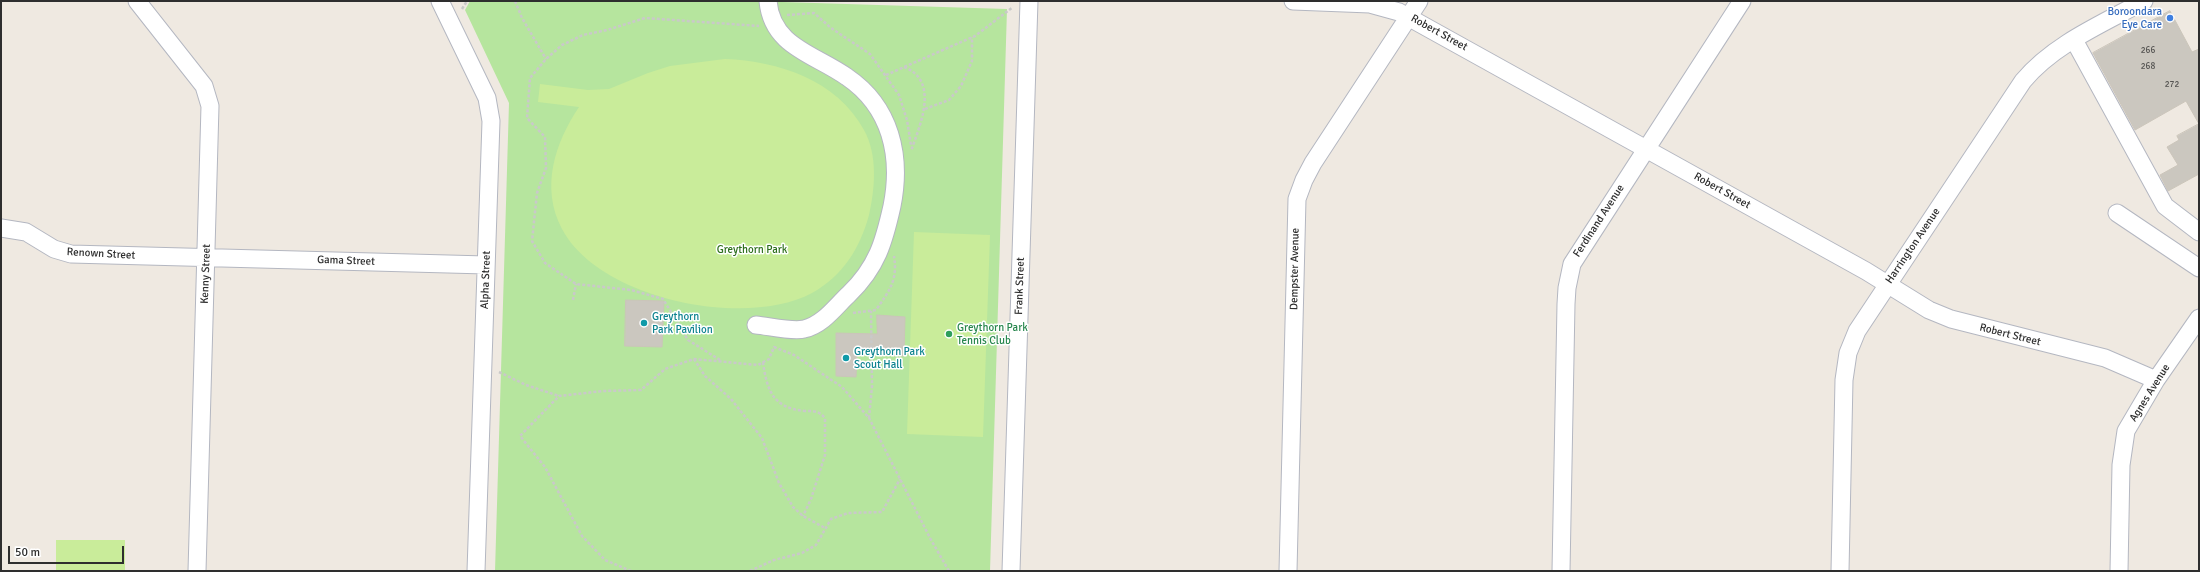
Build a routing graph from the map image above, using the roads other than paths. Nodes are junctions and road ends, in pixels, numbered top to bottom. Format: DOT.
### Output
graph roads {
  1 [pos="137,1"];
  2 [pos="440,1"];
  3 [pos="768,1"];
  4 [pos="1028,1"];
  5 [pos="1293,1"];
  6 [pos="1297,1"];
  7 [pos="1418,1"];
  8 [pos="1742,1"];
  9 [pos="2144,1"];
  10 [pos="1409,16"];
  11 [pos="2074,40"];
  12 [pos="1646,148"];
  13 [pos="2117,213"];
  14 [pos="1,228"];
  15 [pos="2199,232"];
  16 [pos="206,258"];
  17 [pos="486,265"];
  18 [pos="2199,268"];
  19 [pos="1888,285"];
  20 [pos="2199,318"];
  21 [pos="756,325"];
  22 [pos="2156,380"];
  23 [pos="197,571"];
  24 [pos="476,571"];
  25 [pos="1011,571"];
  26 [pos="1288,571"];
  27 [pos="1561,571"];
  28 [pos="1840,571"];
  29 [pos="2118,571"];
  1 -- 16 [label="street, Kenny Street"];
  2 -- 17 [label="street, Alpha Street"];
  3 -- 21 [label="street"];
  4 -- 25 [label="street, Frank Street"];
  5 -- 6 [label="street, Robert Street"];
  6 -- 10 [label="street, Robert Street"];
  7 -- 10 [label="street, Dempster Avenue"];
  8 -- 12 [label="street, Ferdinand Avenue"];
  9 -- 11 [label="street, Harrington Avenue"];
  10 -- 12 [label="street, Robert Street"];
  10 -- 26 [label="street, Dempster Avenue"];
  11 -- 15 [label="street"];
  11 -- 19 [label="street, Harrington Avenue"];
  12 -- 19 [label="street, Robert Street"];
  12 -- 27 [label="street, Ferdinand Avenue"];
  13 -- 18 [label="street"];
  14 -- 16 [label="street, Renown Street"];
  16 -- 17 [label="street, Gama Street"];
  16 -- 23 [label="street, Kenny Street"];
  17 -- 24 [label="street, Alpha Street"];
  19 -- 22 [label="street, Robert Street"];
  19 -- 28 [label="street, Harrington Avenue"];
  20 -- 22 [label="street, Agnes Avenue"];
  22 -- 29 [label="street, Agnes Avenue"];
}
